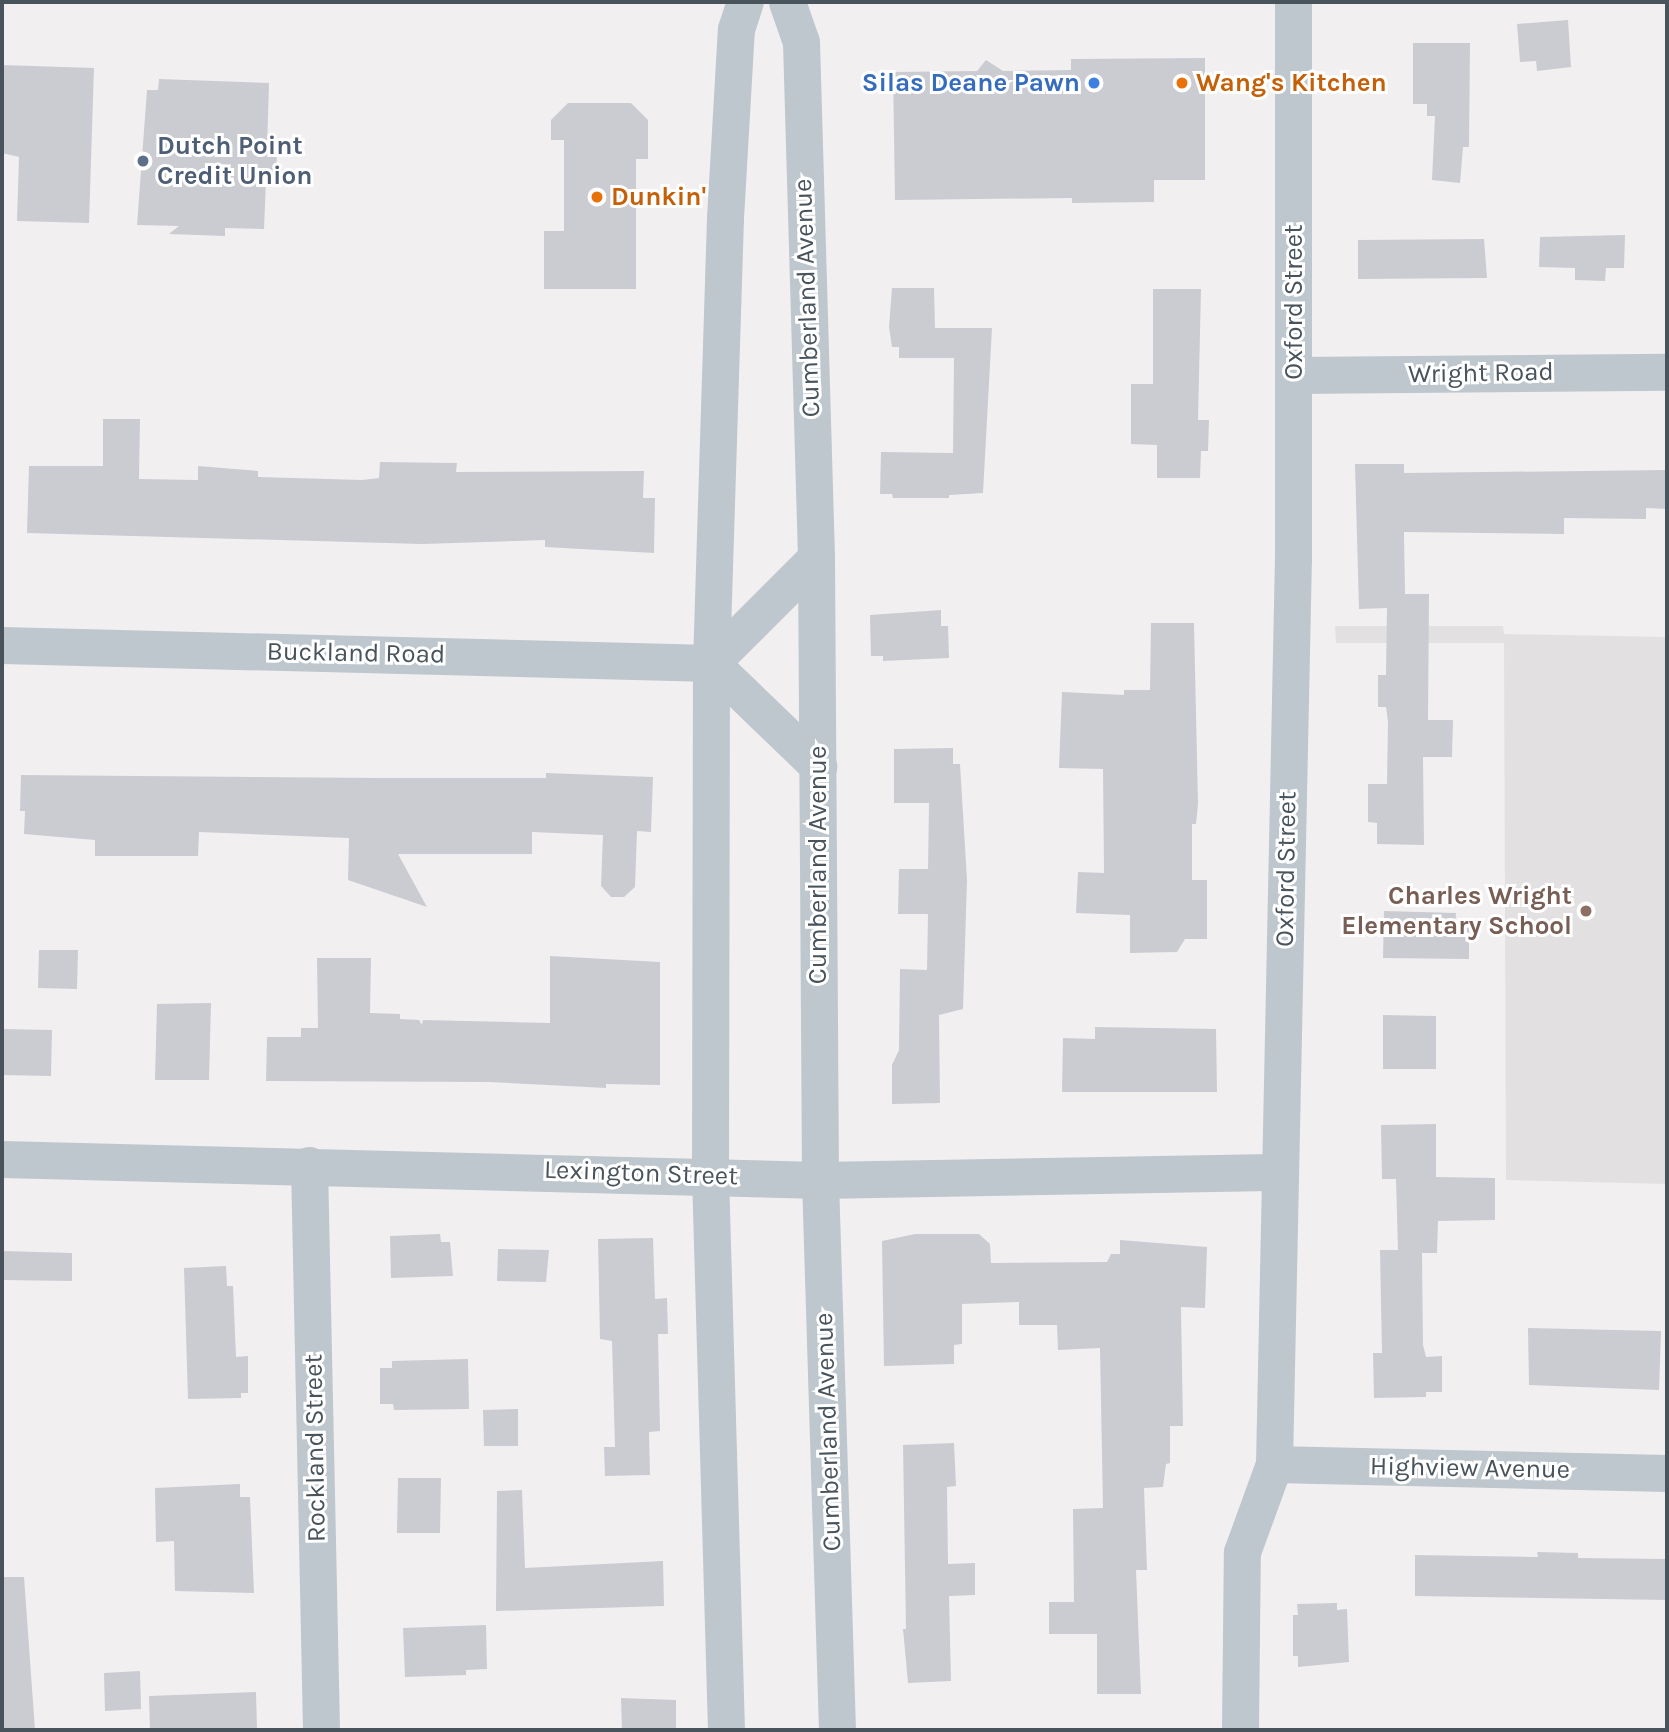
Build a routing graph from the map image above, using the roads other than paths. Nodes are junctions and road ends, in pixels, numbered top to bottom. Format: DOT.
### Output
graph roads {
  1 [pos="745,2"];
  2 [pos="787,2"];
  3 [pos="1293,2"];
  4 [pos="1667,372"];
  5 [pos="1294,375"];
  6 [pos="816,558"];
  7 [pos="2,645"];
  8 [pos="711,663"];
  9 [pos="818,766"];
  10 [pos="2,1158"];
  11 [pos="309,1166"];
  12 [pos="1280,1172"];
  13 [pos="710,1174"];
  14 [pos="820,1180"];
  15 [pos="1273,1464"];
  16 [pos="1667,1472"];
  17 [pos="321,1730"];
  18 [pos="726,1730"];
  19 [pos="837,1730"];
  20 [pos="1240,1730"];
  1 -- 8 [label="street"];
  2 -- 6 [label="street, Cumberland Avenue"];
  3 -- 5 [label="street, Oxford Street"];
  4 -- 5 [label="street, Wright Road"];
  5 -- 12 [label="street, Oxford Street"];
  6 -- 8 [label="street"];
  6 -- 9 [label="street, Cumberland Avenue"];
  7 -- 8 [label="street, Buckland Road"];
  8 -- 9 [label="street"];
  8 -- 13 [label="street"];
  9 -- 14 [label="street, Cumberland Avenue"];
  10 -- 11 [label="street, Lexington Street"];
  11 -- 13 [label="street, Lexington Street"];
  11 -- 17 [label="street, Rockland Street"];
  12 -- 14 [label="street, Lexington Street"];
  12 -- 15 [label="street, Oxford Street"];
  13 -- 14 [label="street, Lexington Street"];
  13 -- 18 [label="street"];
  14 -- 19 [label="street, Cumberland Avenue"];
  15 -- 16 [label="street, Highview Avenue"];
  15 -- 20 [label="street, Oxford Street"];
}
